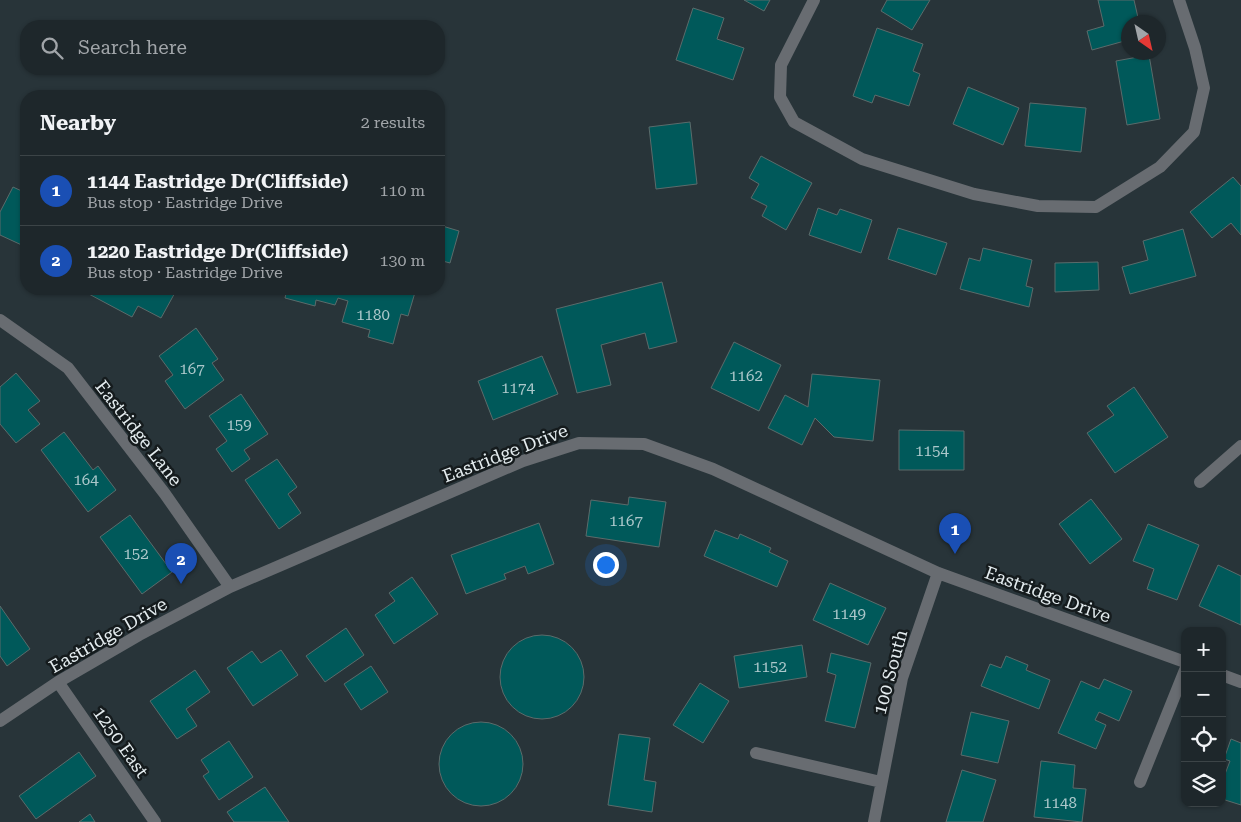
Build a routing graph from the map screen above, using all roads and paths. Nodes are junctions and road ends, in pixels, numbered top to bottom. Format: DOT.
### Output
graph roads {
  1 [pos="814,0"];
  2 [pos="1179,0"];
  3 [pos="0,320"];
  4 [pos="1241,446"];
  5 [pos="1200,482"];
  6 [pos="938,573"];
  7 [pos="230,587"];
  8 [pos="1181,661"];
  9 [pos="1184,672"];
  10 [pos="1226,676"];
  11 [pos="58,682"];
  12 [pos="1241,682"];
  13 [pos="0,721"];
  14 [pos="756,753"];
  15 [pos="881,782"];
  16 [pos="1140,782"];
  17 [pos="155,822"];
  18 [pos="874,822"];
  1 -- 2 [label="street"];
  3 -- 7 [label="street, Eastridge Lane"];
  4 -- 5 [label="street"];
  6 -- 7 [label="street, Eastridge Drive"];
  6 -- 8 [label="street, Eastridge Drive"];
  6 -- 15 [label="street, 100 South"];
  7 -- 11 [label="street, Eastridge Drive"];
  9 -- 16 [label="street"];
  10 -- 12 [label="street"];
  11 -- 13 [label="street, Eastridge Drive"];
  11 -- 17 [label="street, 1250 East"];
  14 -- 15 [label="street"];
  15 -- 18 [label="street, 100 South"];
}
